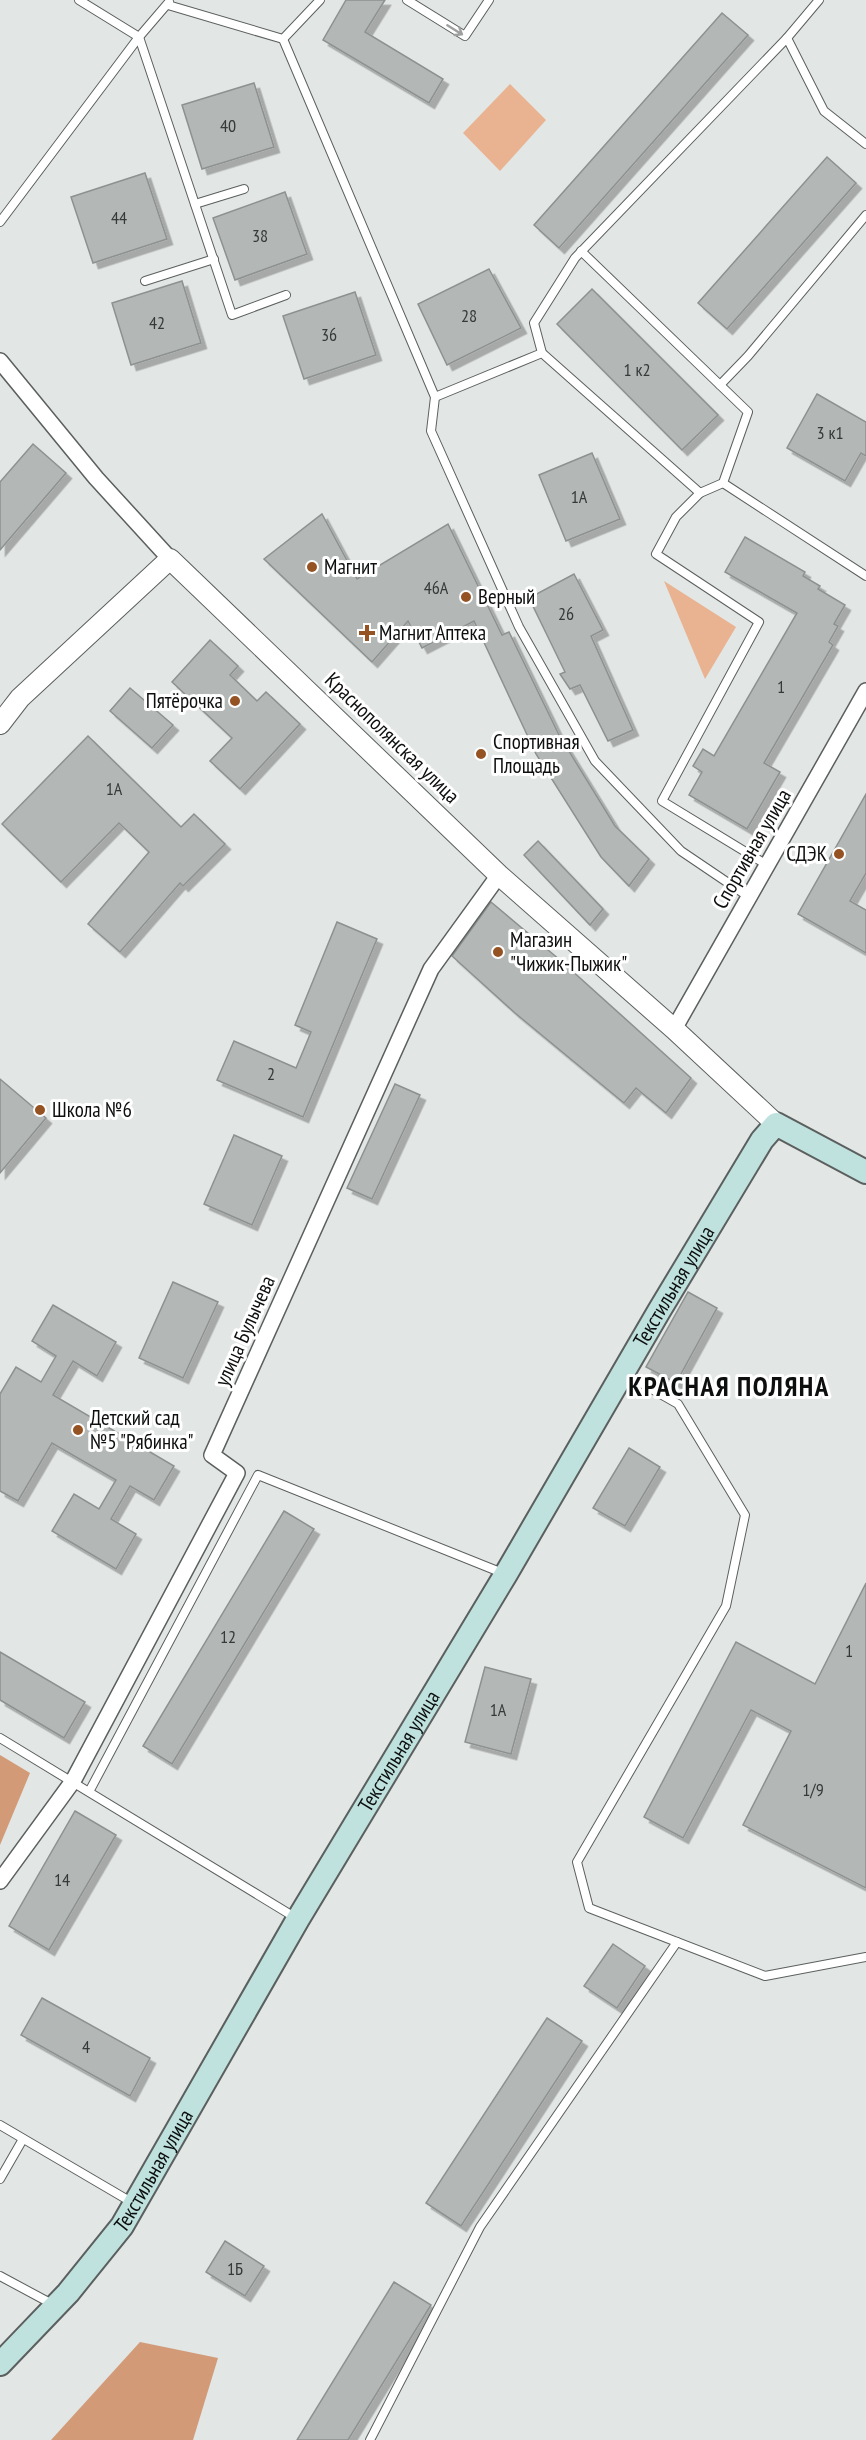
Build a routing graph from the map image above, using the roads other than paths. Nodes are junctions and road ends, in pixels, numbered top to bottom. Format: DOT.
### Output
graph roads {
  1 [pos="79,0"];
  2 [pos="320,0"];
  3 [pos="407,0"];
  4 [pos="489,0"];
  5 [pos="819,0"];
  6 [pos="169,2"];
  7 [pos="139,37"];
  8 [pos="787,38"];
  9 [pos="283,39"];
  10 [pos="866,144"];
  11 [pos="244,189"];
  12 [pos="195,204"];
  13 [pos="866,215"];
  14 [pos="0,222"];
  15 [pos="581,251"];
  16 [pos="213,259"];
  17 [pos="145,281"];
  18 [pos="286,295"];
  19 [pos="542,353"];
  20 [pos="0,361"];
  21 [pos="720,385"];
  22 [pos="435,397"];
  23 [pos="723,483"];
  24 [pos="700,493"];
  25 [pos="170,559"];
  26 [pos="866,576"];
  27 [pos="866,691"];
  28 [pos="0,724"];
  29 [pos="767,865"];
  30 [pos="499,875"];
  31 [pos="749,897"];
  32 [pos="674,1029"];
  33 [pos="776,1124"];
  34 [pos="866,1172"];
  35 [pos="623,1373"];
  36 [pos="506,1574"];
  37 [pos="0,1738"];
  38 [pos="73,1781"];
  39 [pos="90,1790"];
  40 [pos="0,1881"];
  41 [pos="298,1919"];
  42 [pos="678,1942"];
  43 [pos="866,1957"];
  44 [pos="0,2126"];
  45 [pos="23,2139"];
  46 [pos="0,2179"];
  47 [pos="135,2204"];
  48 [pos="0,2276"];
  49 [pos="56,2306"];
  50 [pos="0,2364"];
  51 [pos="370,2440"];
  1 -- 7 [label="lane"];
  2 -- 9 [label="lane"];
  3 -- 4 [label="lane, one-way"];
  5 -- 8 [label="lane"];
  6 -- 7 [label="lane"];
  6 -- 9 [label="lane"];
  7 -- 12 [label="lane"];
  7 -- 14 [label="lane"];
  8 -- 10 [label="lane"];
  8 -- 15 [label="lane"];
  9 -- 22 [label="lane"];
  11 -- 12 [label="lane"];
  12 -- 16 [label="lane"];
  13 -- 21 [label="lane"];
  15 -- 19 [label="lane"];
  15 -- 21 [label="lane"];
  16 -- 17 [label="lane"];
  16 -- 18 [label="lane"];
  19 -- 22 [label="lane"];
  19 -- 24 [label="lane"];
  20 -- 25 [label="street, Краснополянская улица"];
  21 -- 23 [label="lane"];
  22 -- 31 [label="lane"];
  23 -- 24 [label="lane"];
  23 -- 26 [label="lane"];
  24 -- 29 [label="lane"];
  25 -- 28 [label="street"];
  25 -- 30 [label="street, Краснополянская улица"];
  27 -- 29 [label="street, Спортивная улица"];
  29 -- 31 [label="street, Спортивная улица"];
  30 -- 32 [label="street, Краснополянская улица"];
  30 -- 38 [label="street, улица Булычева"];
  31 -- 32 [label="street, Спортивная улица"];
  32 -- 33 [label="street, Краснополянская улица"];
  33 -- 34 [label="main road"];
  33 -- 35 [label="main road, Текстильная улица"];
  35 -- 36 [label="main road, Текстильная улица"];
  35 -- 42 [label="lane"];
  36 -- 39 [label="lane"];
  36 -- 41 [label="main road, Текстильная улица"];
  37 -- 38 [label="lane"];
  38 -- 39 [label="lane"];
  38 -- 40 [label="street, улица Булычева"];
  39 -- 41 [label="lane"];
  41 -- 47 [label="main road, Текстильная улица"];
  42 -- 43 [label="lane"];
  42 -- 51 [label="lane"];
  44 -- 45 [label="lane"];
  45 -- 46 [label="lane"];
  45 -- 47 [label="lane"];
  47 -- 49 [label="main road, Текстильная улица"];
  48 -- 49 [label="lane"];
  49 -- 50 [label="main road, Текстильная улица"];
}
